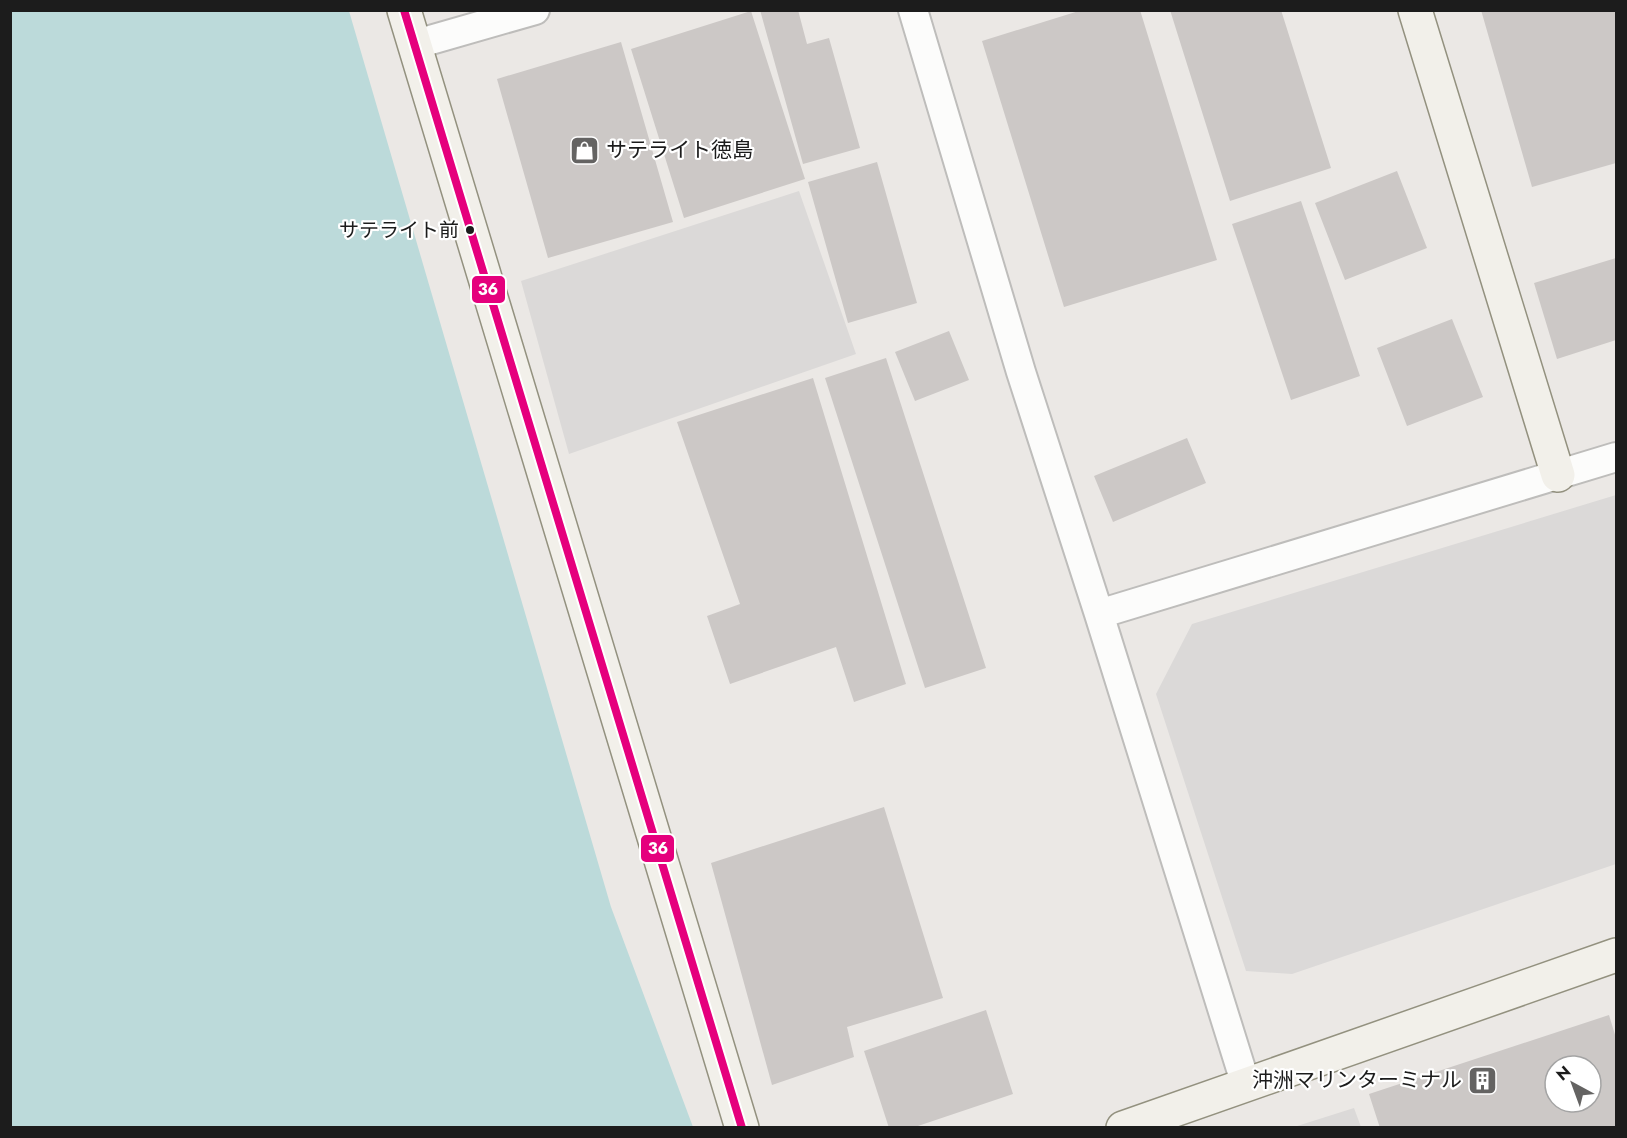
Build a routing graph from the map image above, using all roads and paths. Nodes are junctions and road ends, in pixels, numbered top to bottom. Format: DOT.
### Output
graph roads {
  1 [pos="404,10"];
  2 [pos="410,10"];
  3 [pos="535,10"];
  4 [pos="913,10"];
  5 [pos="1415,10"];
  6 [pos="420,43"];
  7 [pos="1617,457"];
  8 [pos="1558,475"];
  9 [pos="1099,614"];
  10 [pos="1617,955"];
  11 [pos="1246,1085"];
  12 [pos="743,1128"];
  13 [pos="1123,1128"];
  1 -- 12 [label="street"];
  2 -- 6 [label="street"];
  3 -- 6 [label="street"];
  4 -- 9 [label="street"];
  5 -- 8 [label="street"];
  6 -- 12 [label="street"];
  7 -- 8 [label="street"];
  8 -- 9 [label="street"];
  9 -- 11 [label="street"];
  10 -- 11 [label="street"];
  11 -- 13 [label="street"];
}
